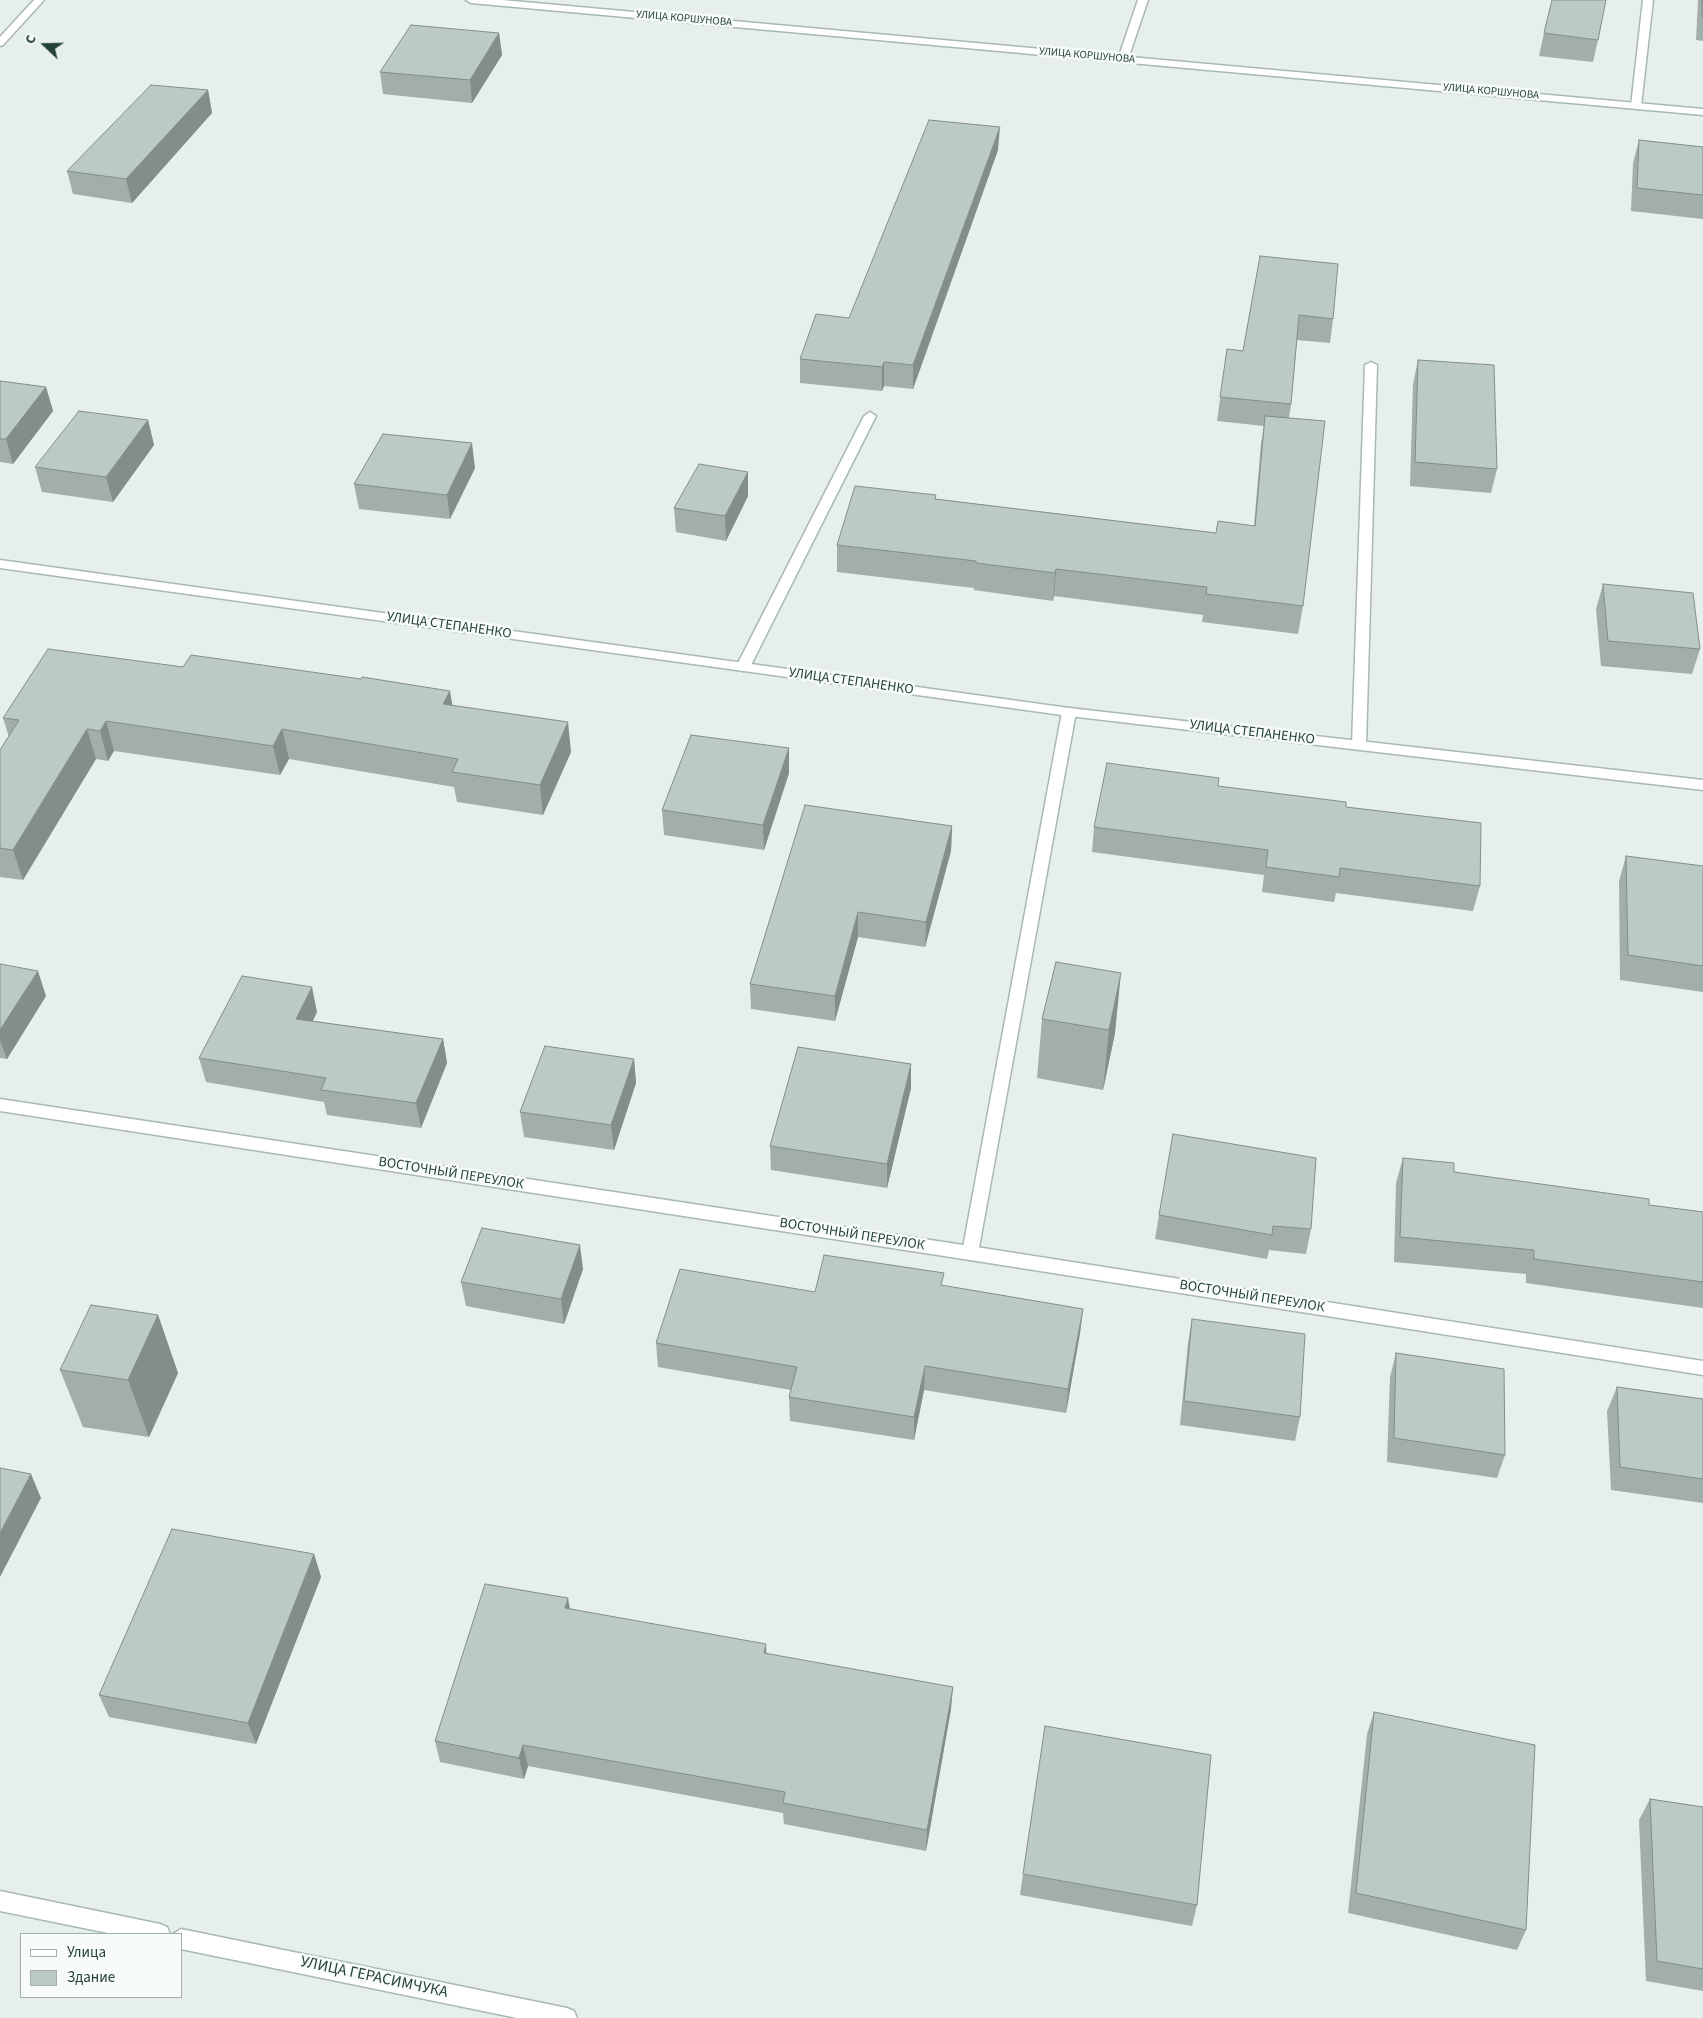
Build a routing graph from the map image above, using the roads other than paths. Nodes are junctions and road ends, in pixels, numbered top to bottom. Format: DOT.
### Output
graph roads {
  1 [pos="40,0"];
  2 [pos="471,0"];
  3 [pos="1143,0"];
  4 [pos="1648,0"];
  5 [pos="542,3"];
  6 [pos="0,43"];
  7 [pos="1123,59"];
  8 [pos="1636,106"];
  9 [pos="1703,112"];
  10 [pos="1371,365"];
  11 [pos="870,416"];
  12 [pos="0,564"];
  13 [pos="743,667"];
  14 [pos="1069,712"];
  15 [pos="1359,745"];
  16 [pos="1703,785"];
  17 [pos="0,1105"];
  18 [pos="970,1253"];
  19 [pos="1703,1368"];
  20 [pos="0,1901"];
  21 [pos="155,1933"];
  22 [pos="182,1939"];
  23 [pos="567,2018"];
  1 -- 6 [label="street"];
  2 -- 5 [label="street, УЛИЦА КОРШУНОВА"];
  3 -- 7 [label="street"];
  4 -- 8 [label="street"];
  5 -- 7 [label="street, УЛИЦА КОРШУНОВА"];
  7 -- 8 [label="street, УЛИЦА КОРШУНОВА"];
  8 -- 9 [label="street, УЛИЦА КОРШУНОВА"];
  10 -- 15 [label="street"];
  11 -- 13 [label="street"];
  12 -- 13 [label="street, УЛИЦА СТЕПАНЕНКО"];
  13 -- 14 [label="street, УЛИЦА СТЕПАНЕНКО"];
  14 -- 15 [label="street, УЛИЦА СТЕПАНЕНКО"];
  14 -- 18 [label="street"];
  15 -- 16 [label="street, УЛИЦА СТЕПАНЕНКО"];
  17 -- 18 [label="street, ВОСТОЧНЫЙ ПЕРЕУЛОК"];
  18 -- 19 [label="street, ВОСТОЧНЫЙ ПЕРЕУЛОК"];
  20 -- 21 [label="street"];
  22 -- 23 [label="street, УЛИЦА ГЕРАСИМЧУКА"];
}
